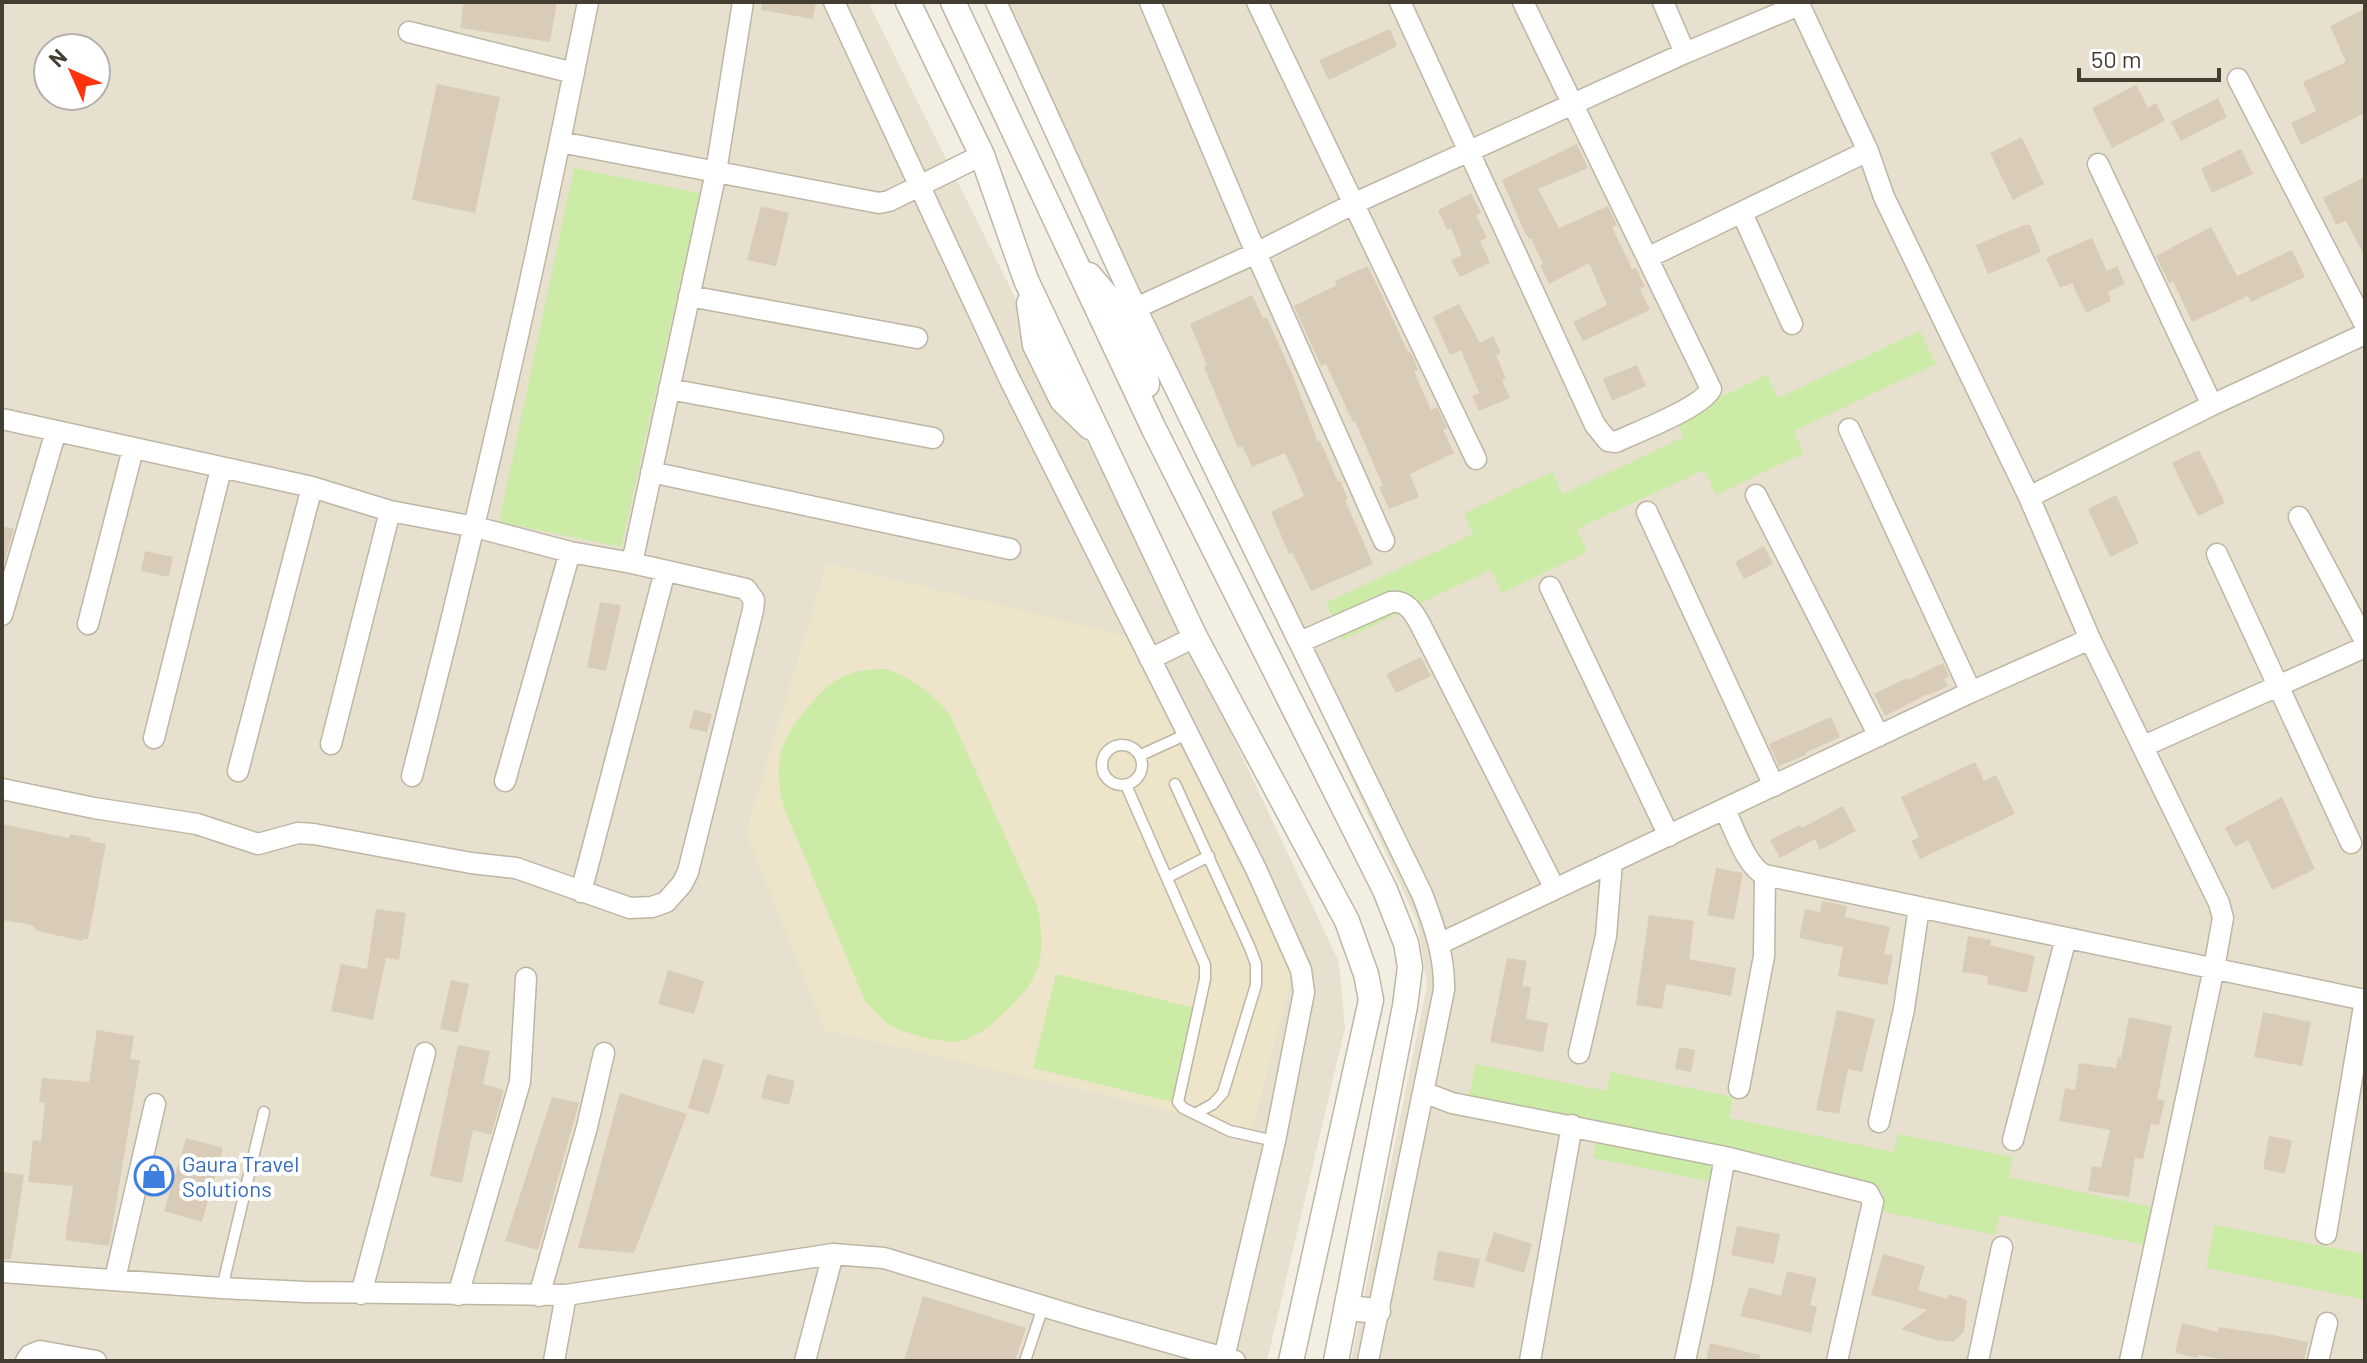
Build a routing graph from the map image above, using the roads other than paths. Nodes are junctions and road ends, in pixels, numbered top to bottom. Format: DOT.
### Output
graph roads {
  1 [pos="588,2"];
  2 [pos="743,2"];
  3 [pos="834,2"];
  4 [pos="908,2"];
  5 [pos="953,2"];
  6 [pos="996,2"];
  7 [pos="1150,2"];
  8 [pos="1257,2"];
  9 [pos="1400,2"];
  10 [pos="1523,2"];
  11 [pos="1663,2"];
  12 [pos="1798,3"];
  13 [pos="409,32"];
  14 [pos="1685,53"];
  15 [pos="574,73"];
  16 [pos="2238,79"];
  17 [pos="1574,104"];
  18 [pos="560,142"];
  19 [pos="1868,151"];
  20 [pos="1469,153"];
  21 [pos="982,155"];
  22 [pos="2098,164"];
  23 [pos="716,172"];
  24 [pos="919,186"];
  25 [pos="1355,203"];
  26 [pos="1742,213"];
  27 [pos="1256,253"];
  28 [pos="1649,257"];
  29 [pos="689,296"];
  30 [pos="1136,308"];
  31 [pos="1792,324"];
  32 [pos="2365,325"];
  33 [pos="2365,334"];
  34 [pos="917,338"];
  35 [pos="669,389"];
  36 [pos="2212,405"];
  37 [pos="2,419"];
  38 [pos="1849,429"];
  39 [pos="56,431"];
  40 [pos="933,438"];
  41 [pos="133,449"];
  42 [pos="1476,459"];
  43 [pos="221,469"];
  44 [pos="651,472"];
  45 [pos="312,487"];
  46 [pos="1756,495"];
  47 [pos="2029,497"];
  48 [pos="390,511"];
  49 [pos="1647,512"];
  50 [pos="2299,517"];
  51 [pos="475,527"];
  52 [pos="1384,541"];
  53 [pos="1010,549"];
  54 [pos="570,552"];
  55 [pos="2217,554"];
  56 [pos="632,563"];
  57 [pos="665,571"];
  58 [pos="1550,587"];
  59 [pos="2,615"];
  60 [pos="88,624"];
  61 [pos="1195,637"];
  62 [pos="2090,639"];
  63 [pos="2365,641"];
  64 [pos="1300,642"];
  65 [pos="2365,647"];
  66 [pos="1150,659"];
  67 [pos="2278,684"];
  68 [pos="1971,692"];
  69 [pos="1187,734"];
  70 [pos="1879,736"];
  71 [pos="154,738"];
  72 [pos="331,744"];
  73 [pos="2144,746"];
  74 [pos="1141,755"];
  75 [pos="238,771"];
  76 [pos="412,776"];
  77 [pos="505,781"];
  78 [pos="1175,784"];
  79 [pos="1126,785"];
  80 [pos="1774,786"];
  81 [pos="2,789"];
  82 [pos="1725,810"];
  83 [pos="1669,836"];
  84 [pos="2351,843"];
  85 [pos="1209,856"];
  86 [pos="1612,862"];
  87 [pos="1765,875"];
  88 [pos="1168,877"];
  89 [pos="1555,889"];
  90 [pos="581,892"];
  91 [pos="1919,907"];
  92 [pos="2066,938"];
  93 [pos="1439,944"];
  94 [pos="2214,968"];
  95 [pos="526,978"];
  96 [pos="2365,1000"];
  97 [pos="425,1053"];
  98 [pos="604,1053"];
  99 [pos="1579,1053"];
  100 [pos="1739,1088"];
  101 [pos="1423,1092"];
  102 [pos="155,1104"];
  103 [pos="264,1112"];
  104 [pos="1195,1114"];
  105 [pos="1879,1122"];
  106 [pos="1572,1125"];
  107 [pos="2013,1140"];
  108 [pos="1275,1141"];
  109 [pos="1725,1157"];
  110 [pos="2326,1234"];
  111 [pos="2002,1247"];
  112 [pos="833,1254"];
  113 [pos="2,1272"];
  114 [pos="115,1279"];
  115 [pos="222,1288"];
  116 [pos="361,1294"];
  117 [pos="458,1295"];
  118 [pos="566,1295"];
  119 [pos="539,1296"];
  120 [pos="1043,1307"];
  121 [pos="1347,1308"];
  122 [pos="1378,1311"];
  123 [pos="2327,1323"];
  124 [pos="1189,1355"];
  125 [pos="1230,1359"];
  126 [pos="26,1361"];
  127 [pos="96,1361"];
  128 [pos="554,1361"];
  129 [pos="805,1361"];
  130 [pos="1025,1361"];
  131 [pos="1291,1361"];
  132 [pos="1336,1361"];
  133 [pos="1368,1361"];
  134 [pos="1530,1361"];
  135 [pos="1685,1361"];
  136 [pos="1837,1361"];
  137 [pos="1978,1361"];
  138 [pos="2130,1361"];
  139 [pos="2318,1361"];
  1 -- 15 [label="street"];
  2 -- 23 [label="street"];
  3 -- 24 [label="street"];
  4 -- 21 [label="street"];
  5 -- 121 [label="street"];
  6 -- 30 [label="street"];
  7 -- 27 [label="street"];
  8 -- 25 [label="street"];
  9 -- 20 [label="street"];
  10 -- 17 [label="street"];
  11 -- 14 [label="street"];
  12 -- 14 [label="street"];
  12 -- 19 [label="street"];
  13 -- 15 [label="street"];
  14 -- 17 [label="street"];
  15 -- 18 [label="street"];
  16 -- 32 [label="street"];
  17 -- 20 [label="street"];
  17 -- 28 [label="street"];
  18 -- 23 [label="street"];
  18 -- 51 [label="street"];
  19 -- 26 [label="street"];
  19 -- 47 [label="street"];
  20 -- 25 [label="street"];
  20 -- 28 [label="street"];
  21 -- 24 [label="street"];
  21 -- 61 [label="street"];
  22 -- 36 [label="street"];
  23 -- 24 [label="street"];
  23 -- 29 [label="street"];
  24 -- 66 [label="street"];
  25 -- 27 [label="street"];
  25 -- 42 [label="street"];
  26 -- 28 [label="street"];
  26 -- 31 [label="street"];
  27 -- 30 [label="street"];
  27 -- 52 [label="street"];
  29 -- 34 [label="street"];
  29 -- 35 [label="street"];
  30 -- 64 [label="street"];
  33 -- 36 [label="street"];
  35 -- 40 [label="street"];
  35 -- 44 [label="street"];
  36 -- 47 [label="street"];
  37 -- 39 [label="street"];
  38 -- 68 [label="street"];
  39 -- 41 [label="street"];
  39 -- 59 [label="street"];
  41 -- 43 [label="street"];
  41 -- 60 [label="street"];
  43 -- 45 [label="street"];
  43 -- 71 [label="street"];
  44 -- 53 [label="street"];
  44 -- 56 [label="street"];
  45 -- 48 [label="street"];
  45 -- 75 [label="street"];
  46 -- 70 [label="street"];
  47 -- 62 [label="street"];
  48 -- 51 [label="street"];
  48 -- 72 [label="street"];
  49 -- 80 [label="street"];
  50 -- 63 [label="street"];
  51 -- 54 [label="street"];
  51 -- 76 [label="street"];
  54 -- 56 [label="street"];
  54 -- 77 [label="street"];
  55 -- 67 [label="street"];
  56 -- 57 [label="street"];
  57 -- 90 [label="street"];
  57 -- 90 [label="street"];
  58 -- 83 [label="street"];
  61 -- 66 [label="street"];
  61 -- 131 [label="street"];
  62 -- 68 [label="street"];
  62 -- 73 [label="street"];
  64 -- 89 [label="street"];
  64 -- 93 [label="street"];
  65 -- 67 [label="street"];
  66 -- 69 [label="street"];
  67 -- 73 [label="street"];
  67 -- 84 [label="street"];
  68 -- 70 [label="street"];
  69 -- 74 [label="lane"];
  69 -- 108 [label="street"];
  70 -- 80 [label="street"];
  73 -- 94 [label="street"];
  74 -- 79 [label="lane"];
  74 -- 79 [label="lane"];
  78 -- 85 [label="lane"];
  79 -- 88 [label="lane"];
  80 -- 82 [label="street"];
  81 -- 90 [label="street"];
  82 -- 83 [label="street"];
  82 -- 87 [label="street"];
  83 -- 86 [label="street"];
  85 -- 88 [label="lane"];
  85 -- 104 [label="lane"];
  86 -- 89 [label="street"];
  86 -- 99 [label="street"];
  87 -- 91 [label="street"];
  87 -- 100 [label="street"];
  88 -- 104 [label="lane"];
  89 -- 93 [label="street"];
  91 -- 92 [label="street"];
  91 -- 105 [label="street"];
  92 -- 94 [label="street"];
  92 -- 107 [label="street"];
  93 -- 101 [label="street"];
  94 -- 96 [label="street"];
  94 -- 138 [label="street"];
  95 -- 117 [label="street"];
  96 -- 110 [label="street"];
  97 -- 116 [label="street"];
  98 -- 119 [label="street"];
  101 -- 106 [label="street"];
  101 -- 122 [label="street"];
  102 -- 114 [label="street"];
  103 -- 115 [label="lane"];
  104 -- 108 [label="lane"];
  106 -- 109 [label="street"];
  106 -- 134 [label="street"];
  108 -- 125 [label="street"];
  109 -- 135 [label="street"];
  109 -- 136 [label="street"];
  111 -- 137 [label="street"];
  112 -- 118 [label="street"];
  112 -- 120 [label="street"];
  112 -- 129 [label="street"];
  113 -- 114 [label="street"];
  114 -- 115 [label="street"];
  115 -- 116 [label="street"];
  116 -- 117 [label="street"];
  117 -- 119 [label="street"];
  118 -- 119 [label="street"];
  118 -- 128 [label="street"];
  120 -- 124 [label="street"];
  120 -- 130 [label="lane"];
  121 -- 122 [label="street"];
  121 -- 132 [label="street"];
  122 -- 133 [label="street"];
  123 -- 139 [label="street"];
  124 -- 125 [label="street"];
  126 -- 127 [label="street"];
}
